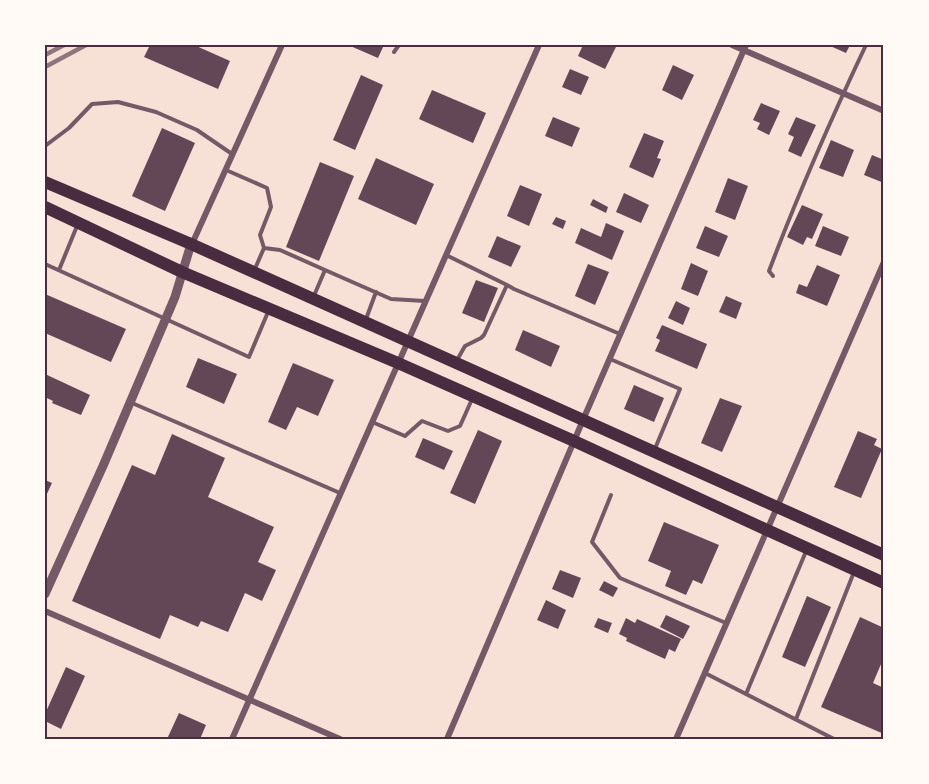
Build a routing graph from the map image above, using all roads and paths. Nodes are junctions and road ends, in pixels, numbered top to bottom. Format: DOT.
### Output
graph roads {
  1 [pos="282,45"];
  2 [pos="399,45"];
  3 [pos="539,45"];
  4 [pos="732,45"];
  5 [pos="866,45"];
  6 [pos="745,48"];
  7 [pos="394,52"];
  8 [pos="843,93"];
  9 [pos="884,111"];
  10 [pos="45,146"];
  11 [pos="233,154"];
  12 [pos="225,170"];
  13 [pos="45,182"];
  14 [pos="45,207"];
  15 [pos="78,222"];
  16 [pos="191,244"];
  17 [pos="264,248"];
  18 [pos="446,255"];
  19 [pos="884,262"];
  20 [pos="45,264"];
  21 [pos="59,270"];
  22 [pos="325,270"];
  23 [pos="182,272"];
  24 [pos="254,272"];
  25 [pos="773,276"];
  26 [pos="507,285"];
  27 [pos="376,292"];
  28 [pos="313,299"];
  29 [pos="426,301"];
  30 [pos="270,309"];
  31 [pos="165,319"];
  32 [pos="364,322"];
  33 [pos="620,334"];
  34 [pos="408,342"];
  35 [pos="610,358"];
  36 [pos="398,363"];
  37 [pos="456,363"];
  38 [pos="473,397"];
  39 [pos="130,402"];
  40 [pos="583,420"];
  41 [pos="372,422"];
  42 [pos="574,441"];
  43 [pos="654,451"];
  44 [pos="341,493"];
  45 [pos="611,495"];
  46 [pos="777,506"];
  47 [pos="767,530"];
  48 [pos="807,548"];
  49 [pos="884,555"];
  50 [pos="855,570"];
  51 [pos="884,583"];
  52 [pos="45,594"];
  53 [pos="45,611"];
  54 [pos="726,623"];
  55 [pos="705,673"];
  56 [pos="746,694"];
  57 [pos="249,699"];
  58 [pos="796,719"];
  59 [pos="232,739"];
  60 [pos="340,739"];
  61 [pos="447,739"];
  62 [pos="676,739"];
  63 [pos="834,739"];
  1 -- 11 [label="street"];
  2 -- 7 [label="lane"];
  3 -- 18 [label="street"];
  4 -- 6 [label="street"];
  5 -- 8 [label="lane"];
  6 -- 8 [label="street"];
  6 -- 33 [label="street"];
  8 -- 9 [label="street"];
  8 -- 25 [label="lane"];
  10 -- 11 [label="lane"];
  11 -- 12 [label="street"];
  12 -- 16 [label="street"];
  12 -- 17 [label="lane"];
  13 -- 16 [label="main road"];
  14 -- 15 [label="main road"];
  15 -- 21 [label="lane"];
  15 -- 23 [label="main road"];
  16 -- 23 [label="street"];
  16 -- 24 [label="main road"];
  17 -- 22 [label="lane"];
  17 -- 24 [label="lane"];
  18 -- 26 [label="lane"];
  18 -- 29 [label="street"];
  19 -- 46 [label="street"];
  20 -- 21 [label="lane"];
  21 -- 31 [label="lane"];
  22 -- 27 [label="lane"];
  22 -- 28 [label="lane"];
  23 -- 30 [label="main road"];
  23 -- 31 [label="street"];
  24 -- 28 [label="main road"];
  26 -- 33 [label="lane"];
  26 -- 37 [label="lane"];
  27 -- 29 [label="lane"];
  27 -- 32 [label="lane"];
  28 -- 32 [label="main road"];
  29 -- 34 [label="street"];
  30 -- 31 [label="lane"];
  30 -- 36 [label="main road"];
  31 -- 39 [label="street"];
  32 -- 34 [label="main road"];
  33 -- 35 [label="street"];
  34 -- 36 [label="street"];
  34 -- 37 [label="main road"];
  35 -- 40 [label="street"];
  35 -- 43 [label="lane"];
  36 -- 38 [label="main road"];
  36 -- 41 [label="street"];
  37 -- 40 [label="main road"];
  38 -- 41 [label="lane"];
  38 -- 42 [label="main road"];
  39 -- 44 [label="lane"];
  39 -- 52 [label="street"];
  40 -- 42 [label="street"];
  40 -- 43 [label="main road"];
  41 -- 44 [label="street"];
  42 -- 47 [label="main road"];
  42 -- 61 [label="street"];
  43 -- 46 [label="main road"];
  44 -- 57 [label="street"];
  45 -- 54 [label="lane"];
  46 -- 47 [label="street"];
  46 -- 49 [label="main road"];
  47 -- 48 [label="main road"];
  47 -- 54 [label="street"];
  48 -- 50 [label="main road"];
  48 -- 56 [label="lane"];
  50 -- 51 [label="main road"];
  50 -- 58 [label="lane"];
  53 -- 57 [label="street"];
  54 -- 55 [label="street"];
  55 -- 56 [label="lane"];
  55 -- 62 [label="street"];
  56 -- 58 [label="lane"];
  57 -- 59 [label="street"];
  57 -- 60 [label="street"];
  58 -- 63 [label="lane"];
}
